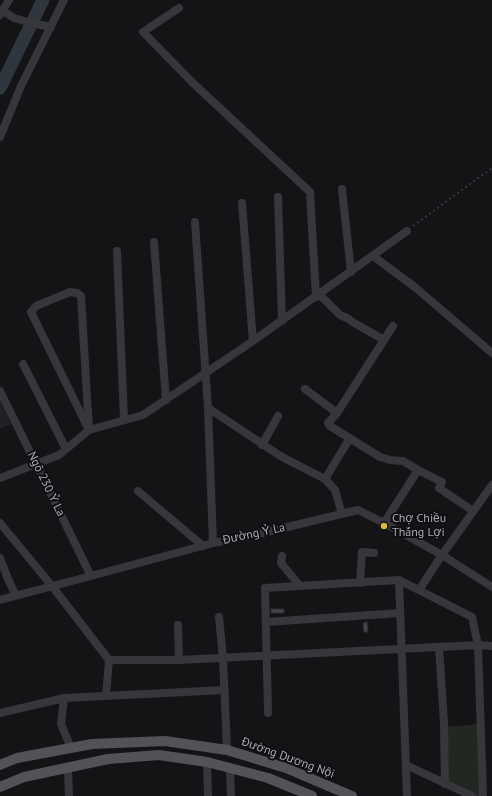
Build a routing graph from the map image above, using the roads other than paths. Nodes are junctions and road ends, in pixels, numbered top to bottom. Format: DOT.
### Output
graph roads {
  1 [pos="64,0"];
  2 [pos="6,1"];
  3 [pos="179,8"];
  4 [pos="1,13"];
  5 [pos="51,27"];
  6 [pos="0,137"];
  7 [pos="342,189"];
  8 [pos="278,197"];
  9 [pos="242,203"];
  10 [pos="195,222"];
  11 [pos="407,231"];
  12 [pos="154,242"];
  13 [pos="117,251"];
  14 [pos="373,256"];
  15 [pos="351,272"];
  16 [pos="318,296"];
  17 [pos="282,320"];
  18 [pos="393,326"];
  19 [pos="384,340"];
  20 [pos="252,341"];
  21 [pos="492,353"];
  22 [pos="23,364"];
  23 [pos="206,373"];
  24 [pos="305,389"];
  25 [pos="0,391"];
  26 [pos="166,400"];
  27 [pos="208,408"];
  28 [pos="337,413"];
  29 [pos="278,416"];
  30 [pos="124,420"];
  31 [pos="89,430"];
  32 [pos="350,438"];
  33 [pos="262,445"];
  34 [pos="66,449"];
  35 [pos="36,464"];
  36 [pos="418,470"];
  37 [pos="0,478"];
  38 [pos="325,479"];
  39 [pos="492,485"];
  40 [pos="138,491"];
  41 [pos="473,511"];
  42 [pos="342,514"];
  43 [pos="0,523"];
  44 [pos="384,523"];
  45 [pos="213,543"];
  46 [pos="203,546"];
  47 [pos="374,553"];
  48 [pos="442,555"];
  49 [pos="282,556"];
  50 [pos="0,558"];
  51 [pos="91,576"];
  52 [pos="399,580"];
  53 [pos="360,583"];
  54 [pos="52,586"];
  55 [pos="300,586"];
  56 [pos="492,587"];
  57 [pos="419,590"];
  58 [pos="16,596"];
  59 [pos="0,600"];
  60 [pos="400,613"];
  61 [pos="220,617"];
  62 [pos="266,622"];
  63 [pos="178,625"];
  64 [pos="478,645"];
  65 [pos="492,646"];
  66 [pos="439,647"];
  67 [pos="401,649"];
  68 [pos="267,656"];
  69 [pos="223,658"];
  70 [pos="109,660"];
  71 [pos="179,660"];
  72 [pos="225,690"];
  73 [pos="106,696"];
  74 [pos="64,698"];
  75 [pos="0,713"];
  76 [pos="268,713"];
  77 [pos="71,748"];
  78 [pos="227,750"];
  79 [pos="207,762"];
  80 [pos="0,765"];
  81 [pos="406,765"];
  82 [pos="68,768"];
  83 [pos="230,768"];
  84 [pos="445,784"];
  85 [pos="0,786"];
  86 [pos="349,795"];
  87 [pos="69,796"];
  88 [pos="208,796"];
  89 [pos="231,796"];
  90 [pos="312,796"];
  91 [pos="407,796"];
  92 [pos="472,796"];
  93 [pos="483,796"];
  1 -- 5 [label="street"];
  2 -- 4 [label="street"];
  3 -- 16 [label="street"];
  4 -- 5 [label="street"];
  5 -- 6 [label="street"];
  7 -- 15 [label="street"];
  8 -- 17 [label="street"];
  9 -- 20 [label="street"];
  10 -- 23 [label="street"];
  11 -- 14 [label="street"];
  12 -- 26 [label="street"];
  13 -- 30 [label="street"];
  14 -- 15 [label="street"];
  14 -- 21 [label="street"];
  15 -- 16 [label="street"];
  16 -- 17 [label="street"];
  16 -- 19 [label="street"];
  17 -- 20 [label="street"];
  18 -- 19 [label="street"];
  19 -- 28 [label="street"];
  20 -- 23 [label="street"];
  22 -- 34 [label="street"];
  23 -- 26 [label="street"];
  23 -- 27 [label="street"];
  24 -- 28 [label="street"];
  25 -- 35 [label="street, Ngõ 230 Ỷ La"];
  26 -- 30 [label="street"];
  27 -- 33 [label="street"];
  27 -- 45 [label="street"];
  28 -- 32 [label="street"];
  29 -- 33 [label="street"];
  30 -- 31 [label="street"];
  31 -- 31 [label="street"];
  31 -- 34 [label="street"];
  32 -- 36 [label="street"];
  32 -- 38 [label="street"];
  33 -- 38 [label="street"];
  34 -- 35 [label="street"];
  35 -- 37 [label="street"];
  35 -- 51 [label="street, Ngõ 230 Ỷ La"];
  36 -- 41 [label="street"];
  36 -- 44 [label="street"];
  38 -- 42 [label="street"];
  39 -- 41 [label="street"];
  40 -- 46 [label="street"];
  41 -- 48 [label="street"];
  42 -- 44 [label="street, Đường Ỷ La"];
  42 -- 45 [label="street, Đường Ỷ La"];
  43 -- 54 [label="street"];
  44 -- 48 [label="street, Đường Ỷ La"];
  45 -- 46 [label="street, Đường Ỷ La"];
  46 -- 51 [label="street, Đường Ỷ La"];
  47 -- 53 [label="street"];
  48 -- 56 [label="street, Đường Ỷ La"];
  48 -- 57 [label="street"];
  49 -- 55 [label="street"];
  50 -- 58 [label="street"];
  51 -- 54 [label="street, Đường Ỷ La"];
  52 -- 53 [label="street"];
  52 -- 57 [label="street"];
  52 -- 60 [label="street"];
  53 -- 55 [label="street"];
  54 -- 58 [label="street, Đường Ỷ La"];
  54 -- 70 [label="street"];
  55 -- 62 [label="street"];
  57 -- 64 [label="street"];
  58 -- 59 [label="street, Đường Ỷ La"];
  60 -- 62 [label="street"];
  60 -- 67 [label="street"];
  61 -- 69 [label="street"];
  62 -- 68 [label="street"];
  63 -- 71 [label="street"];
  64 -- 65 [label="street"];
  64 -- 66 [label="street"];
  64 -- 93 [label="street"];
  66 -- 67 [label="street"];
  66 -- 84 [label="street"];
  67 -- 68 [label="street"];
  67 -- 81 [label="street"];
  68 -- 69 [label="street"];
  68 -- 76 [label="street"];
  69 -- 71 [label="street"];
  69 -- 72 [label="street"];
  70 -- 71 [label="street"];
  70 -- 73 [label="street"];
  72 -- 73 [label="street"];
  72 -- 78 [label="street"];
  73 -- 74 [label="street"];
  74 -- 75 [label="street"];
  74 -- 77 [label="street"];
  77 -- 78 [label="main road, Đường Dương Nội"];
  77 -- 80 [label="main road, Đường Dương Nội"];
  78 -- 86 [label="main road, Đường Dương Nội"];
  79 -- 82 [label="main road"];
  79 -- 83 [label="main road"];
  79 -- 88 [label="street"];
  81 -- 84 [label="street"];
  81 -- 91 [label="street"];
  82 -- 85 [label="main road"];
  82 -- 87 [label="street"];
  83 -- 89 [label="street"];
  83 -- 90 [label="main road"];
  84 -- 92 [label="street"];
}
